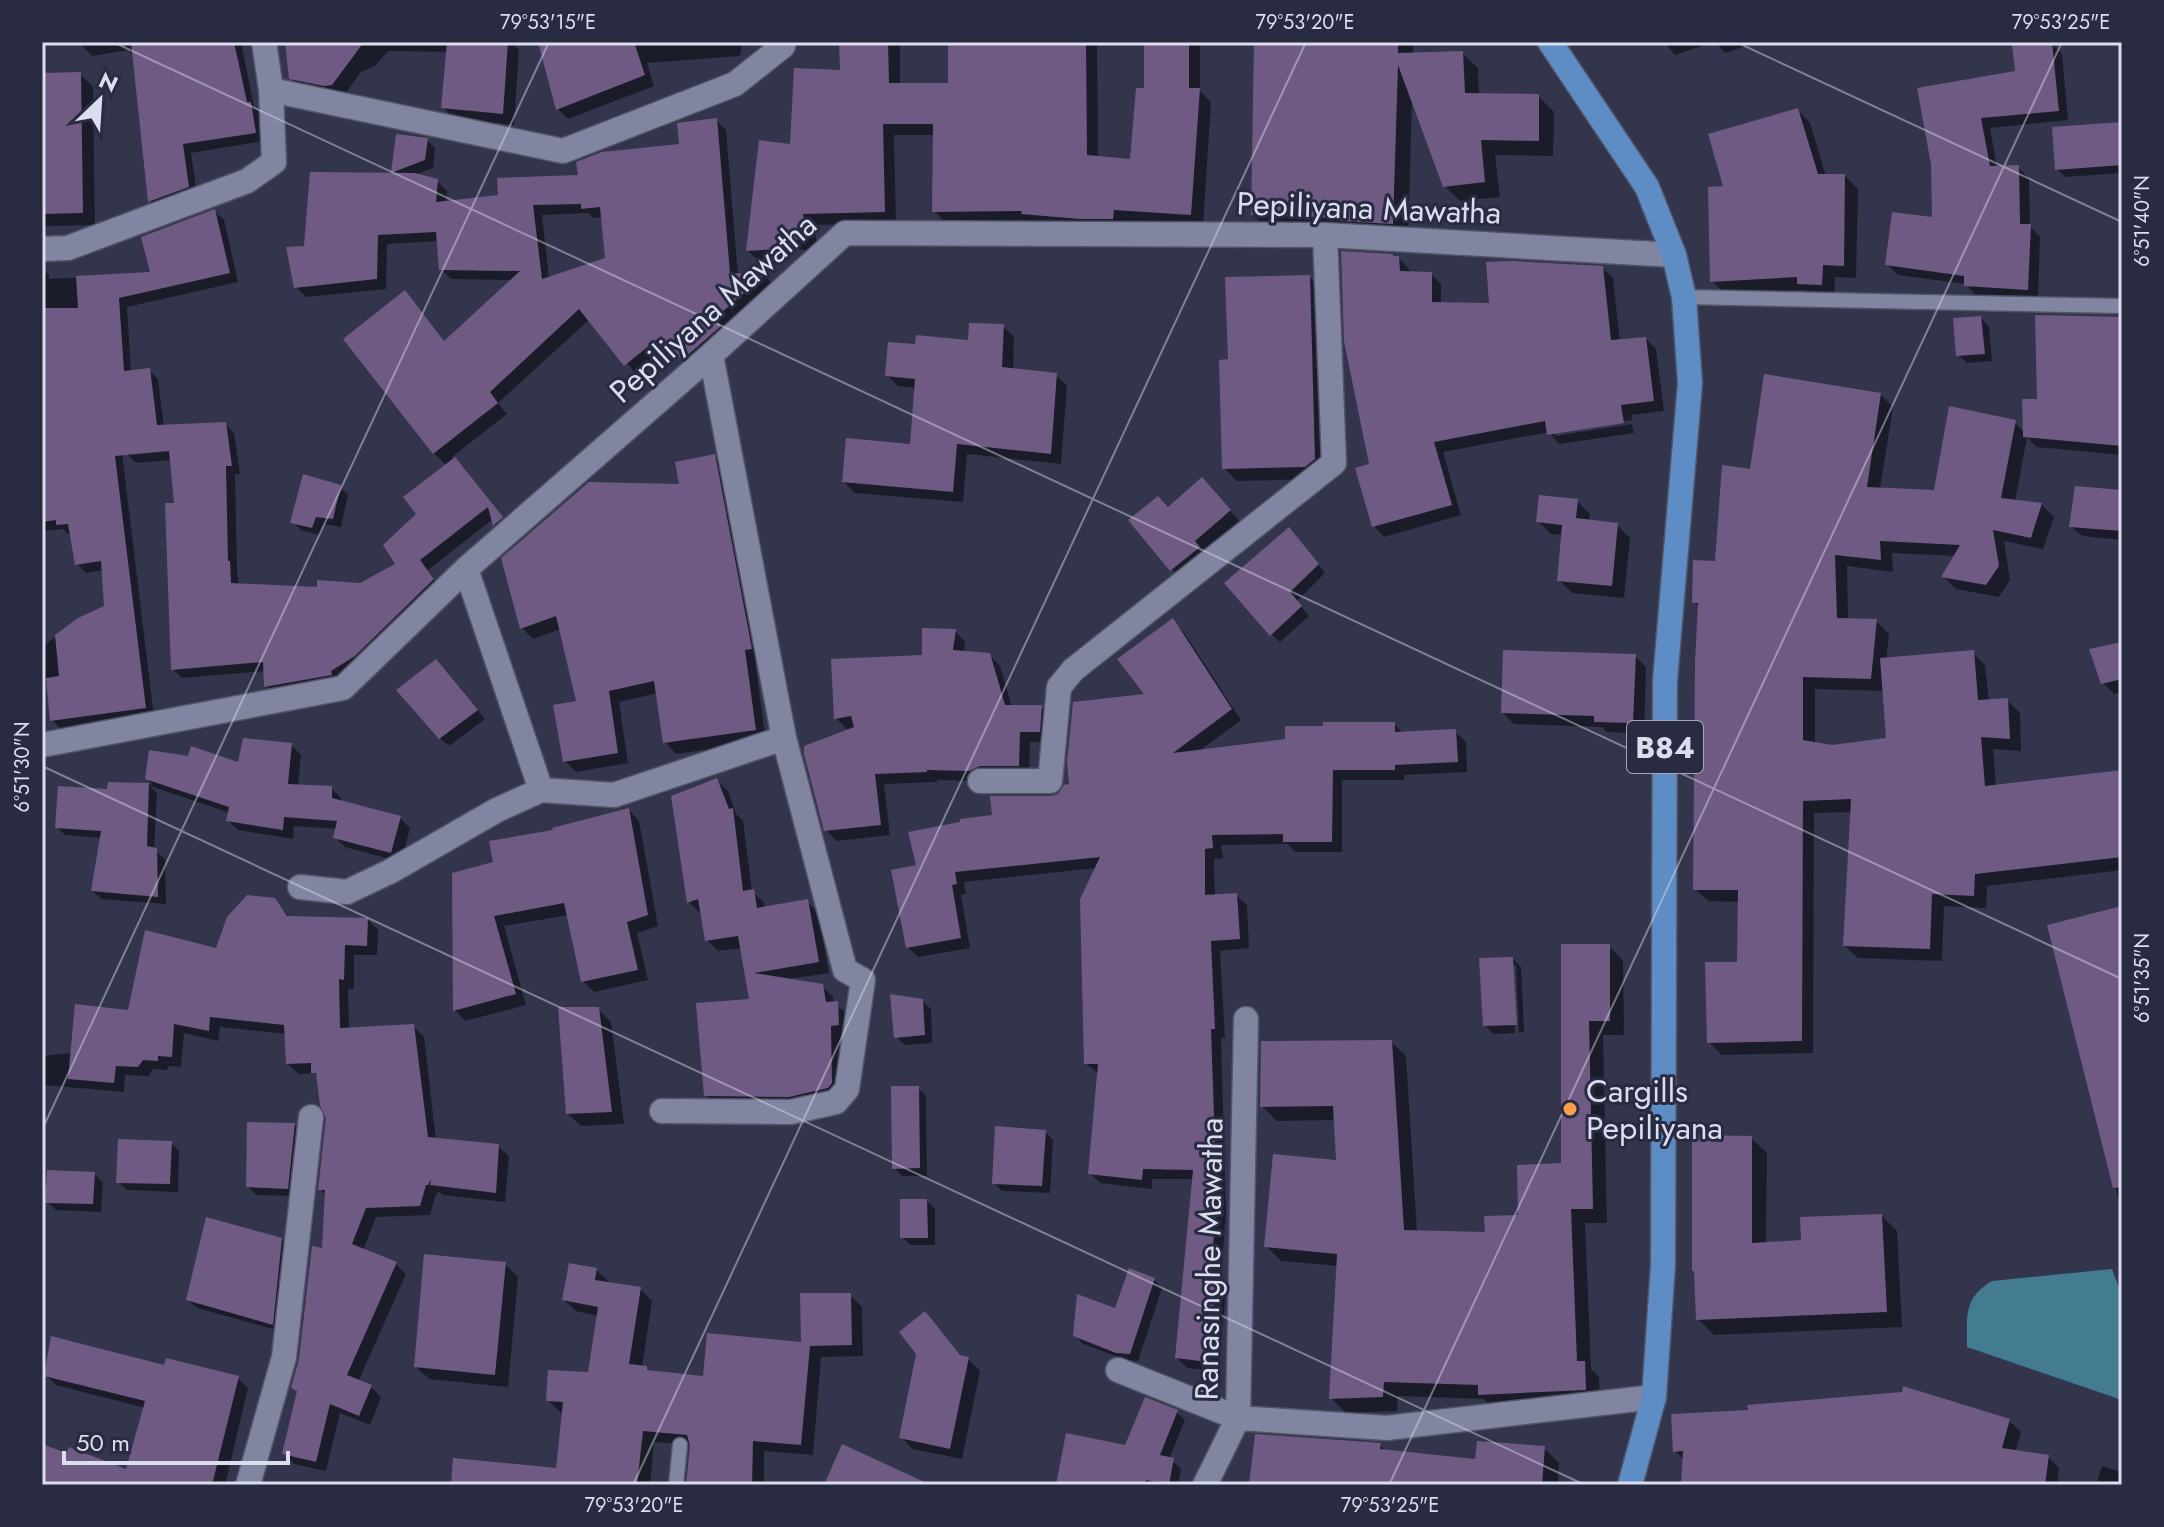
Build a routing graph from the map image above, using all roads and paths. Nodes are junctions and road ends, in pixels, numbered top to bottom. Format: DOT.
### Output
graph roads {
  1 [pos="264,42"];
  2 [pos="783,42"];
  3 [pos="1550,42"];
  4 [pos="271,90"];
  5 [pos="1325,235"];
  6 [pos="42,249"];
  7 [pos="1674,255"];
  8 [pos="1684,297"];
  9 [pos="2122,306"];
  10 [pos="711,355"];
  11 [pos="466,569"];
  12 [pos="784,738"];
  13 [pos="42,745"];
  14 [pos="980,781"];
  15 [pos="541,790"];
  16 [pos="300,887"];
  17 [pos="1246,1019"];
  18 [pos="662,1111"];
  19 [pos="311,1117"];
  20 [pos="1118,1370"];
  21 [pos="1654,1397"];
  22 [pos="1238,1418"];
  23 [pos="680,1445"];
  24 [pos="248,1485"];
  25 [pos="676,1485"];
  26 [pos="1205,1485"];
  27 [pos="1630,1485"];
  1 -- 4 [label="street"];
  2 -- 4 [label="street"];
  3 -- 7 [label="main road, B84"];
  4 -- 6 [label="street"];
  5 -- 7 [label="street, Pepiliyana Mawatha"];
  5 -- 10 [label="street, Pepiliyana Mawatha"];
  5 -- 14 [label="street"];
  7 -- 8 [label="main road, B84"];
  8 -- 9 [label="lane"];
  8 -- 21 [label="main road, B84"];
  10 -- 11 [label="street, Pepiliyana Mawatha"];
  10 -- 12 [label="street"];
  11 -- 13 [label="street, Pepiliyana Mawatha"];
  11 -- 15 [label="street"];
  12 -- 15 [label="street"];
  12 -- 18 [label="street"];
  15 -- 16 [label="street"];
  17 -- 22 [label="street, Ranasinghe Mawatha"];
  19 -- 24 [label="street"];
  20 -- 22 [label="street"];
  21 -- 22 [label="street, Ranasinghe Mawatha"];
  21 -- 27 [label="main road, B84"];
  22 -- 26 [label="street"];
  23 -- 25 [label="lane"];
}
